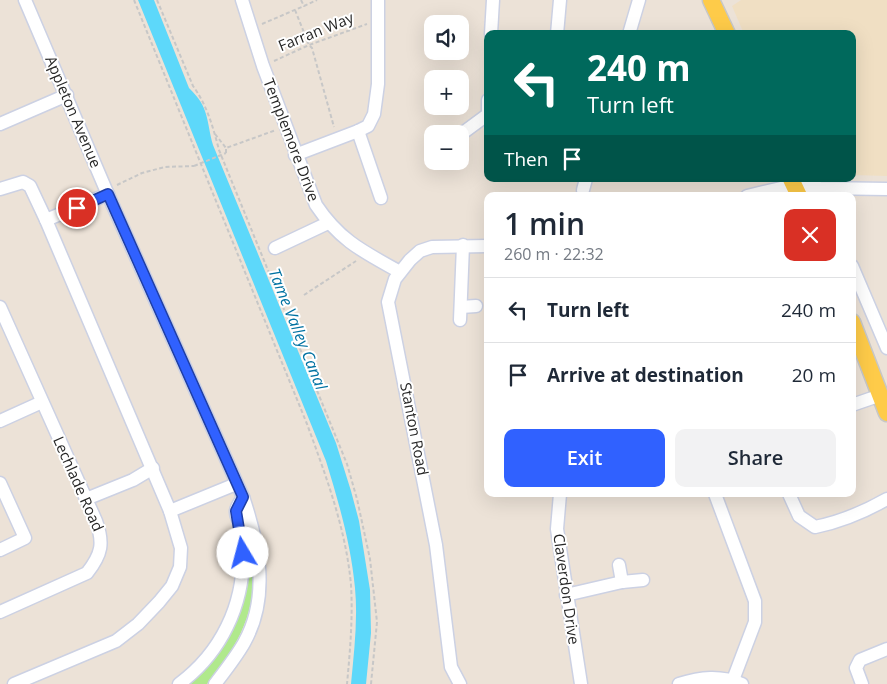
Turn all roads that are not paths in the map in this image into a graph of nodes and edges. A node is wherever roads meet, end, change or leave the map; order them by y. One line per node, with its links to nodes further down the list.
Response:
1 (25, 0): 12 (street, Appleton Avenue)
2 (242, 0): 17 (street, Templemore Drive)
3 (378, 0): 16 (street)
4 (493, 0): 8 (street)
5 (560, 0): 9 (street)
6 (639, 0): 10 (street)
7 (711, 0): 11 (main road)
8 (491, 30)
9 (557, 30)
10 (631, 30)
11 (724, 30)
12 (66, 95): 14 (street); 21 (street, Appleton Avenue)
13 (484, 117): 15 (street)
14 (0, 124)
15 (469, 128)
16 (358, 131): 17 (street); 24 (street)
17 (295, 154): 26 (street, Templemore Drive)
18 (794, 187): 22 (street); 23 (street)
19 (0, 189): 25 (street)
20 (887, 189): 23 (street)
21 (107, 192): 25 (street); 43 (street, Appleton Avenue)
22 (768, 192)
23 (822, 192)
24 (381, 198)
25 (46, 220): 41 (street)
26 (328, 223): 29 (street); 30 (street, Templemore Drive)
27 (463, 246): 28 (street, Stanton Road); 30 (street, Stanton Road); 32 (street)
28 (484, 246)
29 (275, 248)
30 (400, 272): 62 (street, Stanton Road)
31 (856, 275): 35 (street)
32 (476, 306)
33 (0, 307): 37 (street, Lechlade Road)
34 (856, 332): 36 (main road)
35 (887, 348)
36 (881, 395): 38 (street); 39 (main road)
37 (42, 402): 40 (street); 49 (street, Lechlade Road)
38 (856, 403)
39 (887, 413)
40 (0, 421)
41 (153, 468): 49 (street); 50 (street)
42 (0, 483): 51 (street)
43 (236, 484): 44 (street, Appleton Avenue); 50 (street)
44 (243, 497): 60 (street); 61 (street, Appleton Avenue)
45 (560, 497): 55 (street, Claverdon Drive)
46 (716, 497): 58 (street)
47 (790, 497): 48 (street)
48 (887, 499)
49 (86, 500): 56 (street, Lechlade Road)
50 (170, 511): 59 (street)
51 (0, 550)
52 (619, 565): 54 (street)
53 (643, 580): 54 (street)
54 (622, 582): 55 (street)
55 (566, 595): 63 (street, Claverdon Drive)
56 (0, 612)
57 (887, 649): 65 (street)
58 (737, 682): 64 (street)
59 (14, 684)
60 (180, 684)
61 (215, 684)
62 (460, 684)
63 (581, 684)
64 (680, 684)
65 (862, 684)

